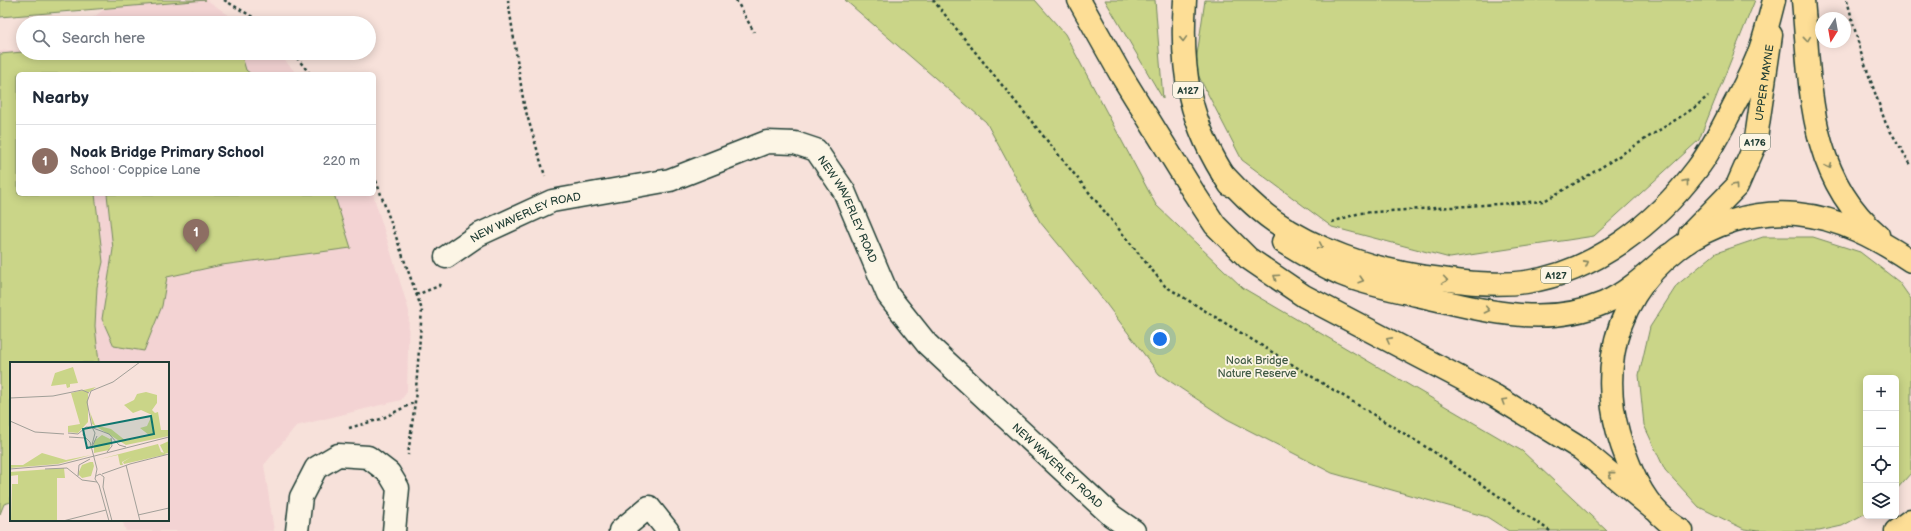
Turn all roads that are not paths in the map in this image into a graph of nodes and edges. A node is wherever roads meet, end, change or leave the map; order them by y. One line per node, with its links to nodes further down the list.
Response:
1 (1079, 0): 9 (main road, one-way to 1)
2 (1185, 0): 5 (main road, A127, one-way to 5)
3 (1775, 0): 5 (main road, A127, one-way to 3); 6 (main road, UPPER MAYNE / A176, one-way to 3)
4 (1803, 0): 8 (main road, one-way to 8)
5 (1222, 173): 6 (main road, A127, one-way to 6)
6 (1669, 255): 8 (main road); 9 (main road)
7 (446, 257): 14 (street, NEW WAVERLEY ROAD)
8 (1907, 260)
9 (1652, 508): 15 (street); 16 (main road)
10 (297, 531): 11 (street)
11 (394, 531)
12 (620, 531): 13 (street)
13 (668, 531)
14 (1134, 531)
15 (1666, 531)
16 (1682, 531)

